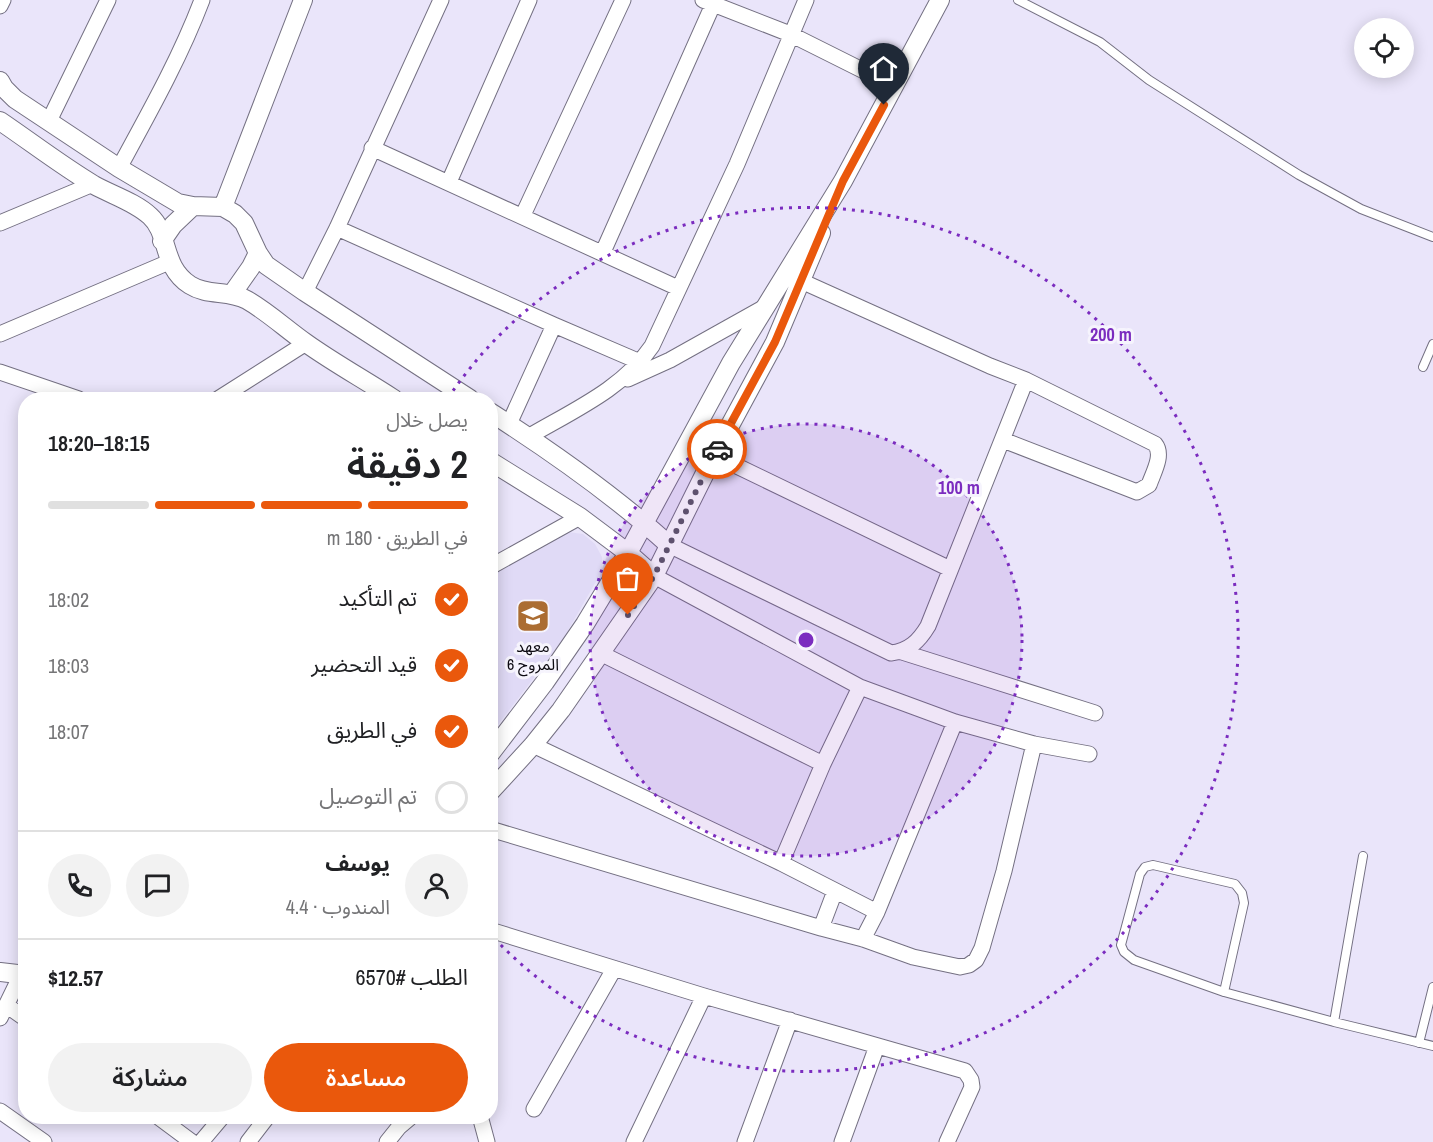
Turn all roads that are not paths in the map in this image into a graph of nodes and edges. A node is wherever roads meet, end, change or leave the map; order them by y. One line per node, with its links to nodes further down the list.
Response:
1 (3, 0): 12 (street)
2 (108, 0): 17 (street)
3 (202, 0): 19 (street)
4 (303, 0): 23 (street)
5 (441, 0): 18 (street)
6 (529, 0): 20 (street)
7 (623, 0): 24 (street)
8 (806, 0): 13 (street)
9 (940, 0): 14 (street)
10 (1018, 0): 27 (lane)
11 (710, 1): 13 (street); 29 (street)
12 (0, 6)
13 (790, 34): 14 (street); 33 (street)
14 (894, 86): 32 (street)
15 (1, 88): 17 (street)
16 (0, 121): 21 (street)
17 (49, 121): 19 (street)
18 (372, 148): 20 (street); 26 (street)
19 (119, 168): 22 (street)
20 (449, 182): 24 (street)
21 (93, 184): 25 (street); 28 (street)
22 (193, 206): 23 (street); 28 (street)
23 (223, 207): 30 (street)
24 (523, 215): 29 (street)
25 (0, 223)
26 (337, 228): 34 (street); 37 (street)
27 (1433, 237)
28 (162, 241): 31 (street)
29 (603, 252): 33 (street)
30 (258, 253): 34 (street); 35 (street)
31 (169, 262): 35 (street); 38 (street)
32 (793, 278): 36 (street); 44 (street); 54 (street)
33 (678, 288): 41 (street)
34 (305, 292): 49 (street)
35 (232, 294): 39 (street)
36 (764, 308): 45 (street); 57 (street)
37 (554, 326): 41 (street); 51 (street)
38 (0, 334)
39 (306, 343): 47 (street); 48 (street)
40 (1433, 344): 42 (lane)
41 (640, 362): 45 (street)
42 (1423, 368)
43 (0, 372): 46 (street)
44 (1026, 380): 53 (street); 53 (street)
45 (617, 384): 52 (street)
46 (59, 392)
47 (229, 392)
48 (383, 392)
49 (459, 392)
50 (498, 417): 51 (street)
51 (509, 424): 52 (street)
52 (528, 437): 57 (street)
53 (1003, 440): 61 (street)
54 (714, 455): 58 (street); 61 (street)
55 (498, 468): 56 (street)
56 (580, 517): 59 (street); 60 (street)
57 (645, 523): 58 (street); 59 (street)
58 (669, 545): 62 (street); 63 (street)
59 (628, 553): 62 (street); 68 (street)
60 (498, 563)
61 (950, 568): 63 (street)
62 (654, 576): 64 (street); 65 (street)
63 (903, 652): 66 (street)
64 (602, 654): 69 (street); 72 (street)
65 (860, 687): 67 (street); 72 (street)
66 (1095, 713)
67 (955, 722): 70 (street); 78 (street)
68 (498, 743)
69 (534, 744): 73 (street); 76 (street)
70 (1034, 744): 71 (street); 81 (street)
71 (1089, 754)
72 (823, 764): 76 (street)
73 (498, 783)
74 (498, 831): 79 (street)
75 (1363, 856): 92 (lane)
76 (781, 863): 77 (street)
77 (835, 891): 78 (street); 79 (street)
78 (877, 912): 81 (street)
79 (821, 928): 81 (street)
80 (498, 933): 82 (street)
81 (863, 939)
82 (614, 969): 88 (street); 96 (street)
83 (0, 972): 84 (street)
84 (18, 974)
85 (18, 984): 89 (street)
86 (1433, 987): 93 (lane)
87 (1224, 992): 87 (lane); 92 (lane)
88 (704, 996): 91 (street); 111 (street)
89 (3, 1011): 90 (street)
90 (18, 1016)
91 (790, 1020): 94 (street); 112 (street)
92 (1334, 1022): 93 (lane)
93 (1419, 1043): 95 (lane)
94 (877, 1046): 113 (street); 114 (street)
95 (1433, 1046)
96 (534, 1109)
97 (0, 1111): 98 (street)
98 (18, 1123)
99 (19, 1124): 105 (street)
100 (168, 1124): 106 (street)
101 (216, 1124): 107 (street)
102 (262, 1124): 108 (street)
103 (403, 1124): 109 (street)
104 (482, 1124): 110 (street)
105 (45, 1142)
106 (192, 1142)
107 (201, 1142)
108 (248, 1142)
109 (387, 1142)
110 (488, 1142)
111 (634, 1142)
112 (745, 1142)
113 (842, 1142)
114 (947, 1142)

